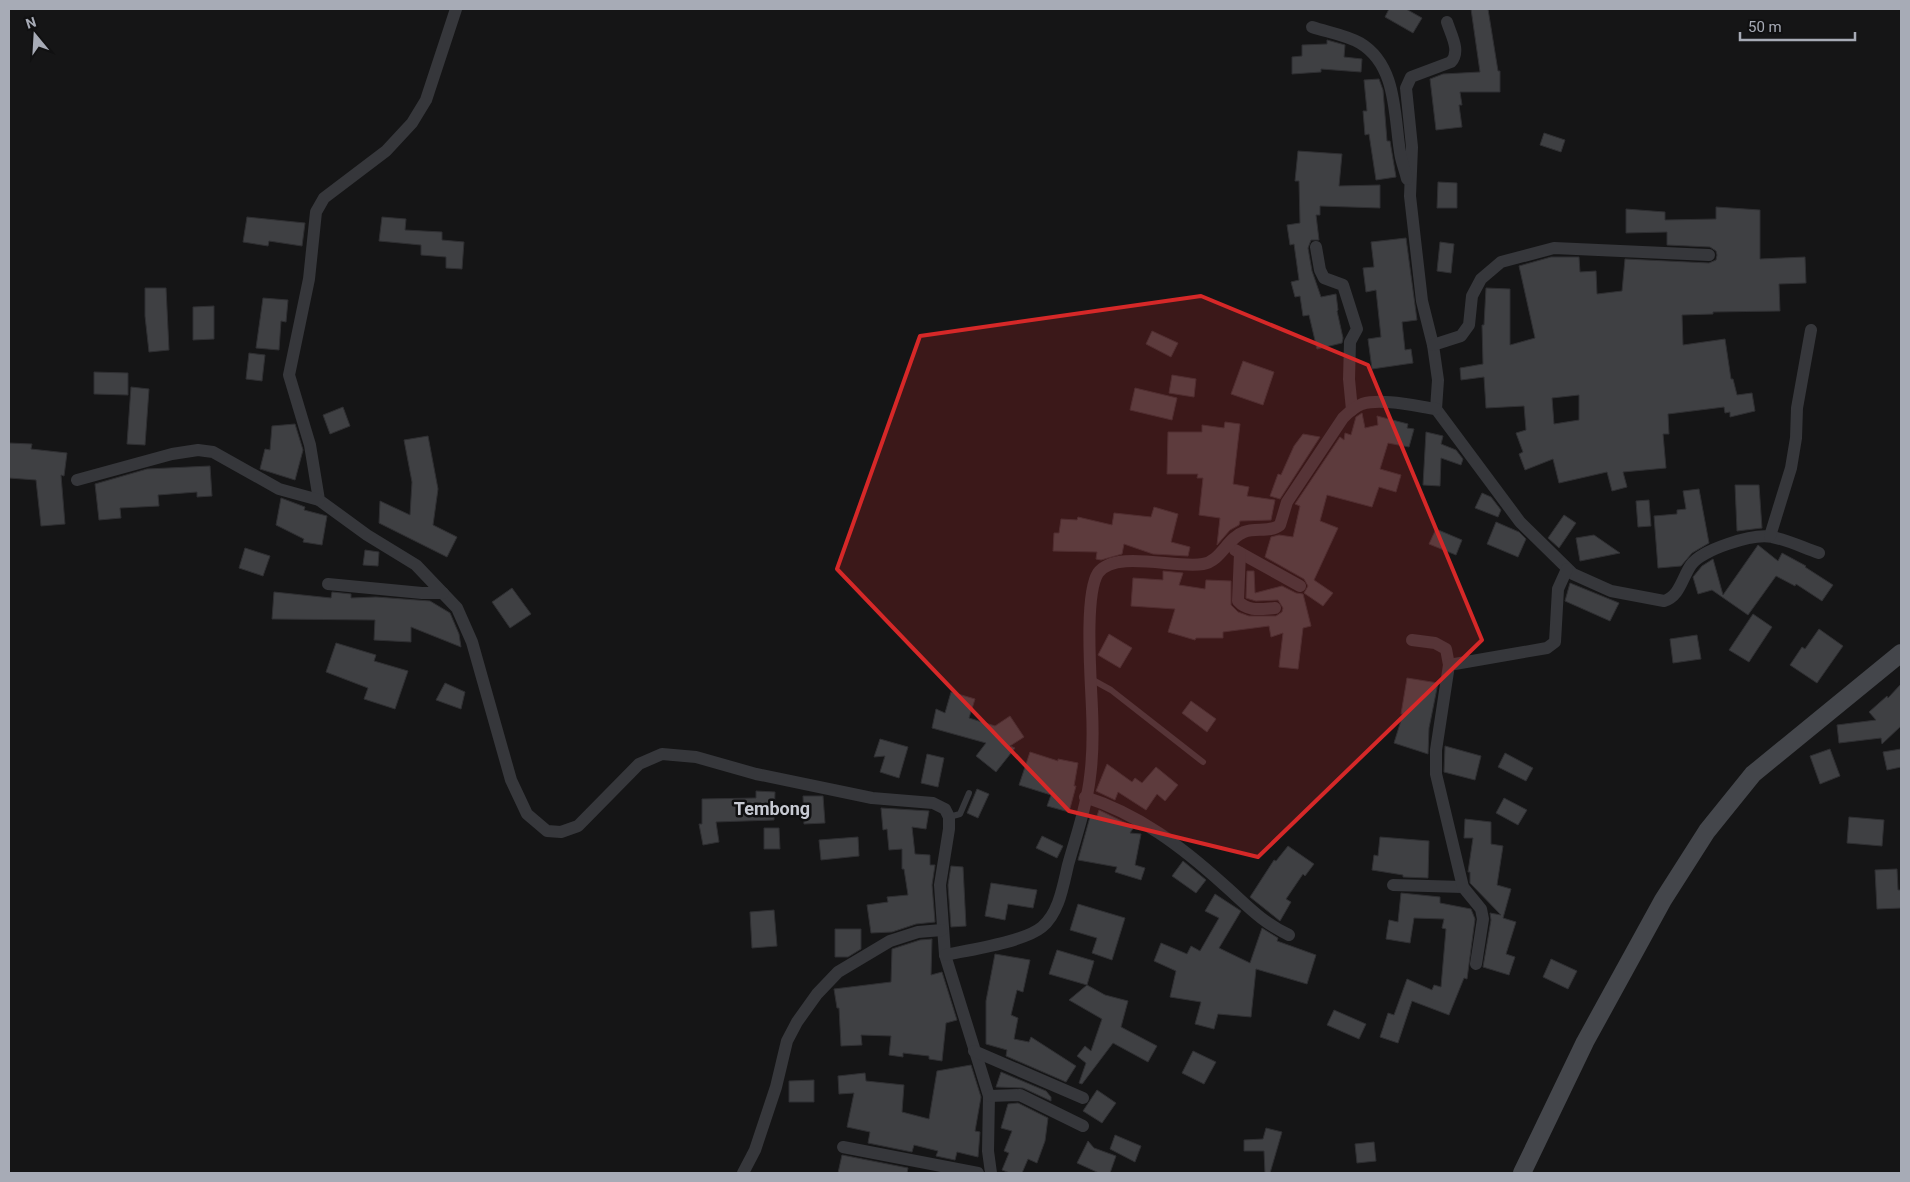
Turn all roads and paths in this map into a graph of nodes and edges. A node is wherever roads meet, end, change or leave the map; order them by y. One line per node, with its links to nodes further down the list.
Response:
1 (456, 9): 12 (street)
2 (1447, 22): 4 (street)
3 (1312, 27): 4 (street)
4 (1410, 196): 8 (street)
5 (1316, 247): 10 (street)
6 (1709, 255): 8 (street)
7 (1811, 330): 13 (street)
8 (1433, 346): 9 (street)
9 (1436, 409): 10 (street); 17 (street)
10 (1352, 410): 14 (street)
11 (77, 480): 12 (street)
12 (319, 500): 20 (street)
13 (1770, 536): 16 (street); 17 (street)
14 (1226, 545): 15 (street); 25 (street)
15 (1240, 553): 19 (street); 21 (street)
16 (1819, 553)
17 (1567, 569): 24 (street)
18 (328, 584): 20 (street)
19 (1300, 586)
20 (443, 593): 29 (street)
21 (1275, 608)
22 (1412, 640): 24 (street)
23 (1901, 653): 44 (street)
24 (1449, 665): 31 (street)
25 (1090, 679): 26 (lane); 28 (street)
26 (1203, 762)
27 (969, 793): 29 (lane)
28 (1085, 797): 33 (street); 34 (street)
29 (949, 817): 32 (street)
30 (1393, 885): 31 (street)
31 (1463, 887): 35 (street)
32 (942, 930): 34 (street); 41 (street)
33 (1290, 935)
34 (945, 955): 36 (street)
35 (1476, 964)
36 (974, 1051): 37 (street); 38 (street)
37 (989, 1096): 39 (street); 43 (street)
38 (1083, 1098)
39 (1083, 1126)
40 (843, 1147): 42 (street)
41 (743, 1173)
42 (978, 1173)
43 (991, 1173)
44 (1522, 1173)

